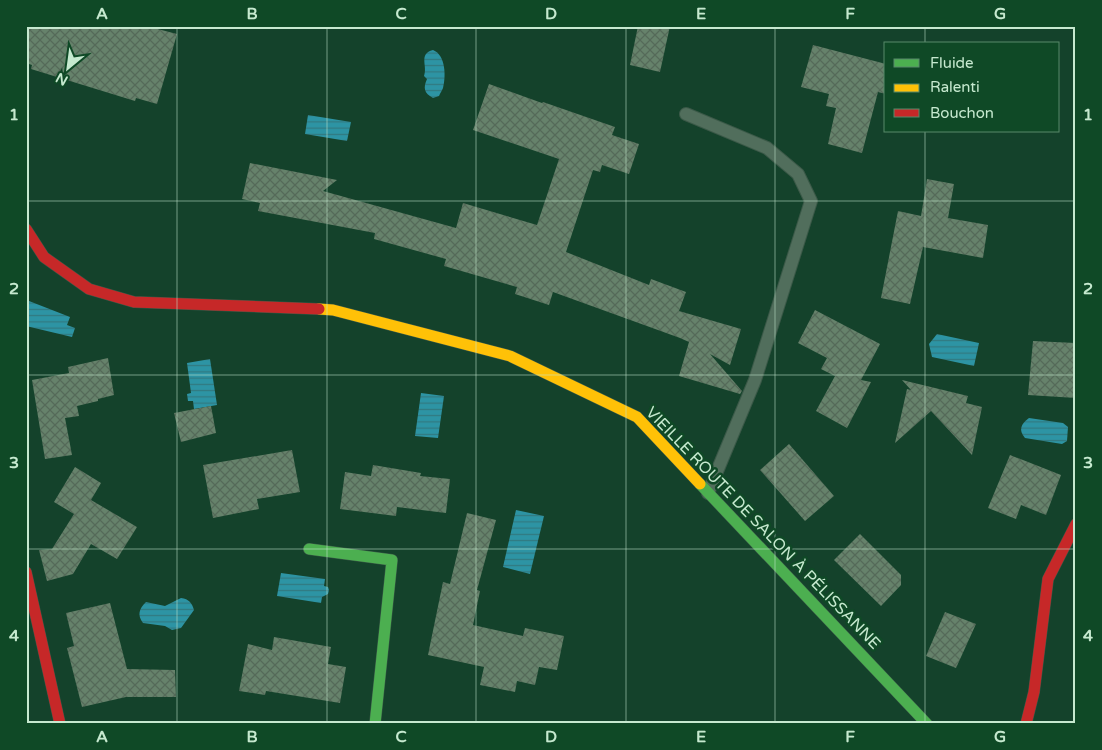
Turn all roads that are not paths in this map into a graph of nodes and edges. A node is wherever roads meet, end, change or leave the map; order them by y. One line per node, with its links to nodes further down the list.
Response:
1 (686, 114): 3 (lane)
2 (26, 230): 3 (street, VIEILLE ROUTE DE SALON À PÉLISSANNE)
3 (708, 493): 9 (street, VIEILLE ROUTE DE SALON À PÉLISSANNE)
4 (1076, 524): 10 (street)
5 (309, 549): 8 (street)
6 (26, 572): 7 (street)
7 (60, 724)
8 (375, 724)
9 (927, 724)
10 (1026, 724)

